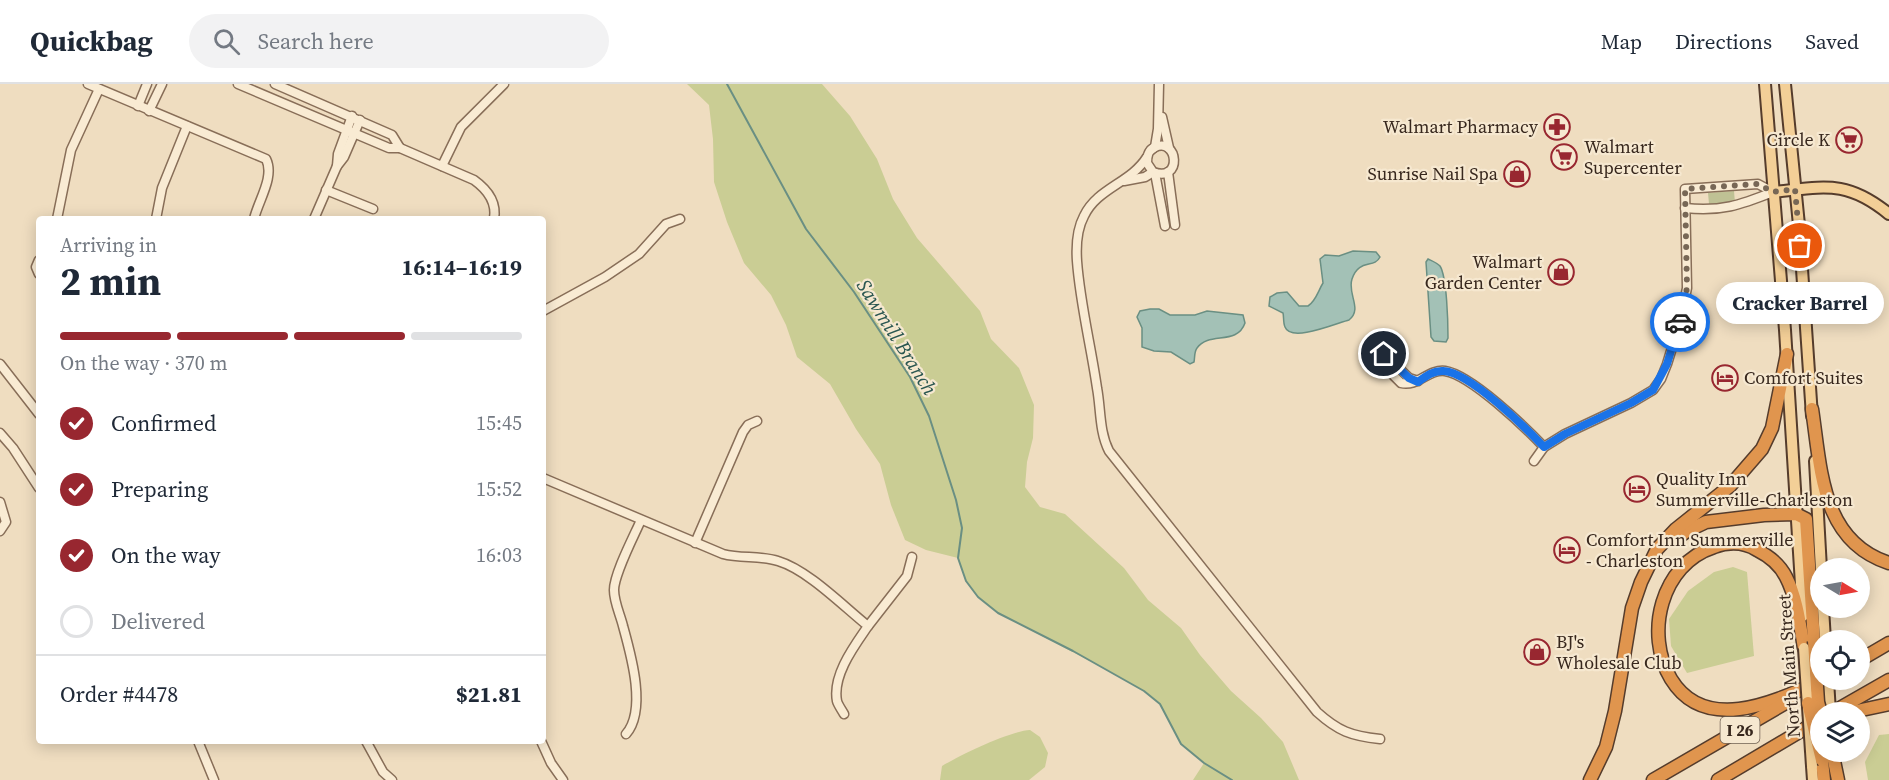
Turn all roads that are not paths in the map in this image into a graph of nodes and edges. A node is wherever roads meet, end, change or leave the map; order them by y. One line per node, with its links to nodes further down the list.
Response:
1 (88, 84): 10 (street)
2 (147, 84): 12 (street)
3 (162, 84): 13 (street)
4 (238, 84): 16 (street)
5 (275, 84): 14 (street)
6 (504, 84): 20 (street)
7 (1159, 84): 11 (street)
8 (1765, 84): 26 (main road)
9 (1785, 84): 24 (main road)
10 (99, 89): 12 (street); 30 (street)
11 (1159, 104): 18 (street); 19 (street)
12 (138, 106): 13 (street)
13 (150, 111): 15 (street)
14 (356, 118): 16 (street); 17 (street)
15 (187, 126): 31 (street); 32 (street)
16 (350, 132): 17 (street); 25 (street)
17 (400, 148): 20 (street)
18 (1169, 148): 19 (street); 22 (street)
19 (1149, 154): 21 (street); 23 (street)
20 (442, 166): 34 (street)
21 (1154, 172): 22 (street); 22 (street); 23 (street)
22 (1168, 172)
23 (1117, 184): 74 (street)
24 (1795, 189): 26 (main road); 29 (main road); 40 (main road)
25 (326, 190): 28 (street); 33 (street)
26 (1773, 192): 27 (street); 27 (street); 37 (main road)
27 (1685, 208): 44 (street)
28 (373, 209)
29 (1889, 214)
30 (58, 216)
31 (157, 216)
32 (255, 216)
33 (315, 216)
34 (494, 216)
35 (680, 219): 36 (street)
36 (546, 309)
37 (1787, 354): 49 (main road); 56 (highway)
38 (1381, 356): 44 (street)
39 (0, 364): 41 (street)
40 (1812, 409): 54 (main road); 55 (highway)
41 (36, 410)
42 (757, 421): 52 (street)
43 (0, 433): 47 (street)
44 (1544, 447): 45 (street)
45 (1534, 461)
46 (546, 479): 50 (street)
47 (36, 483)
48 (0, 502): 51 (street)
49 (1796, 514): 56 (highway); 59 (highway)
50 (641, 520): 52 (street); 73 (street)
51 (0, 531)
52 (695, 543): 57 (street)
53 (912, 557): 57 (street)
54 (1820, 558)
55 (1889, 563)
56 (1641, 582): 84 (highway)
57 (868, 626): 71 (street)
58 (1810, 630): 63 (highway)
59 (1816, 630)
60 (1889, 643): 61 (highway)
61 (1870, 654)
62 (1889, 680): 66 (highway)
63 (1810, 687)
64 (1810, 689): 67 (main road, North Main Street, bridge)
65 (1810, 689): 85 (highway, I 26)
66 (1849, 702)
67 (1808, 703): 70 (highway, bridge)
68 (1889, 704): 69 (highway)
69 (1870, 708)
70 (1810, 709)
71 (844, 714)
72 (1810, 727): 86 (highway, I 26)
73 (626, 734)
74 (1380, 739)
75 (199, 744): 81 (street)
76 (368, 744): 82 (street)
77 (542, 744): 83 (street)
78 (1823, 762): 87 (main road)
79 (1825, 762): 88 (highway)
80 (1827, 762): 89 (highway)
81 (214, 780)
82 (392, 780)
83 (563, 780)
84 (1590, 780)
85 (1653, 780)
86 (1718, 780)
87 (1813, 780)
88 (1824, 780)
89 (1836, 780)

